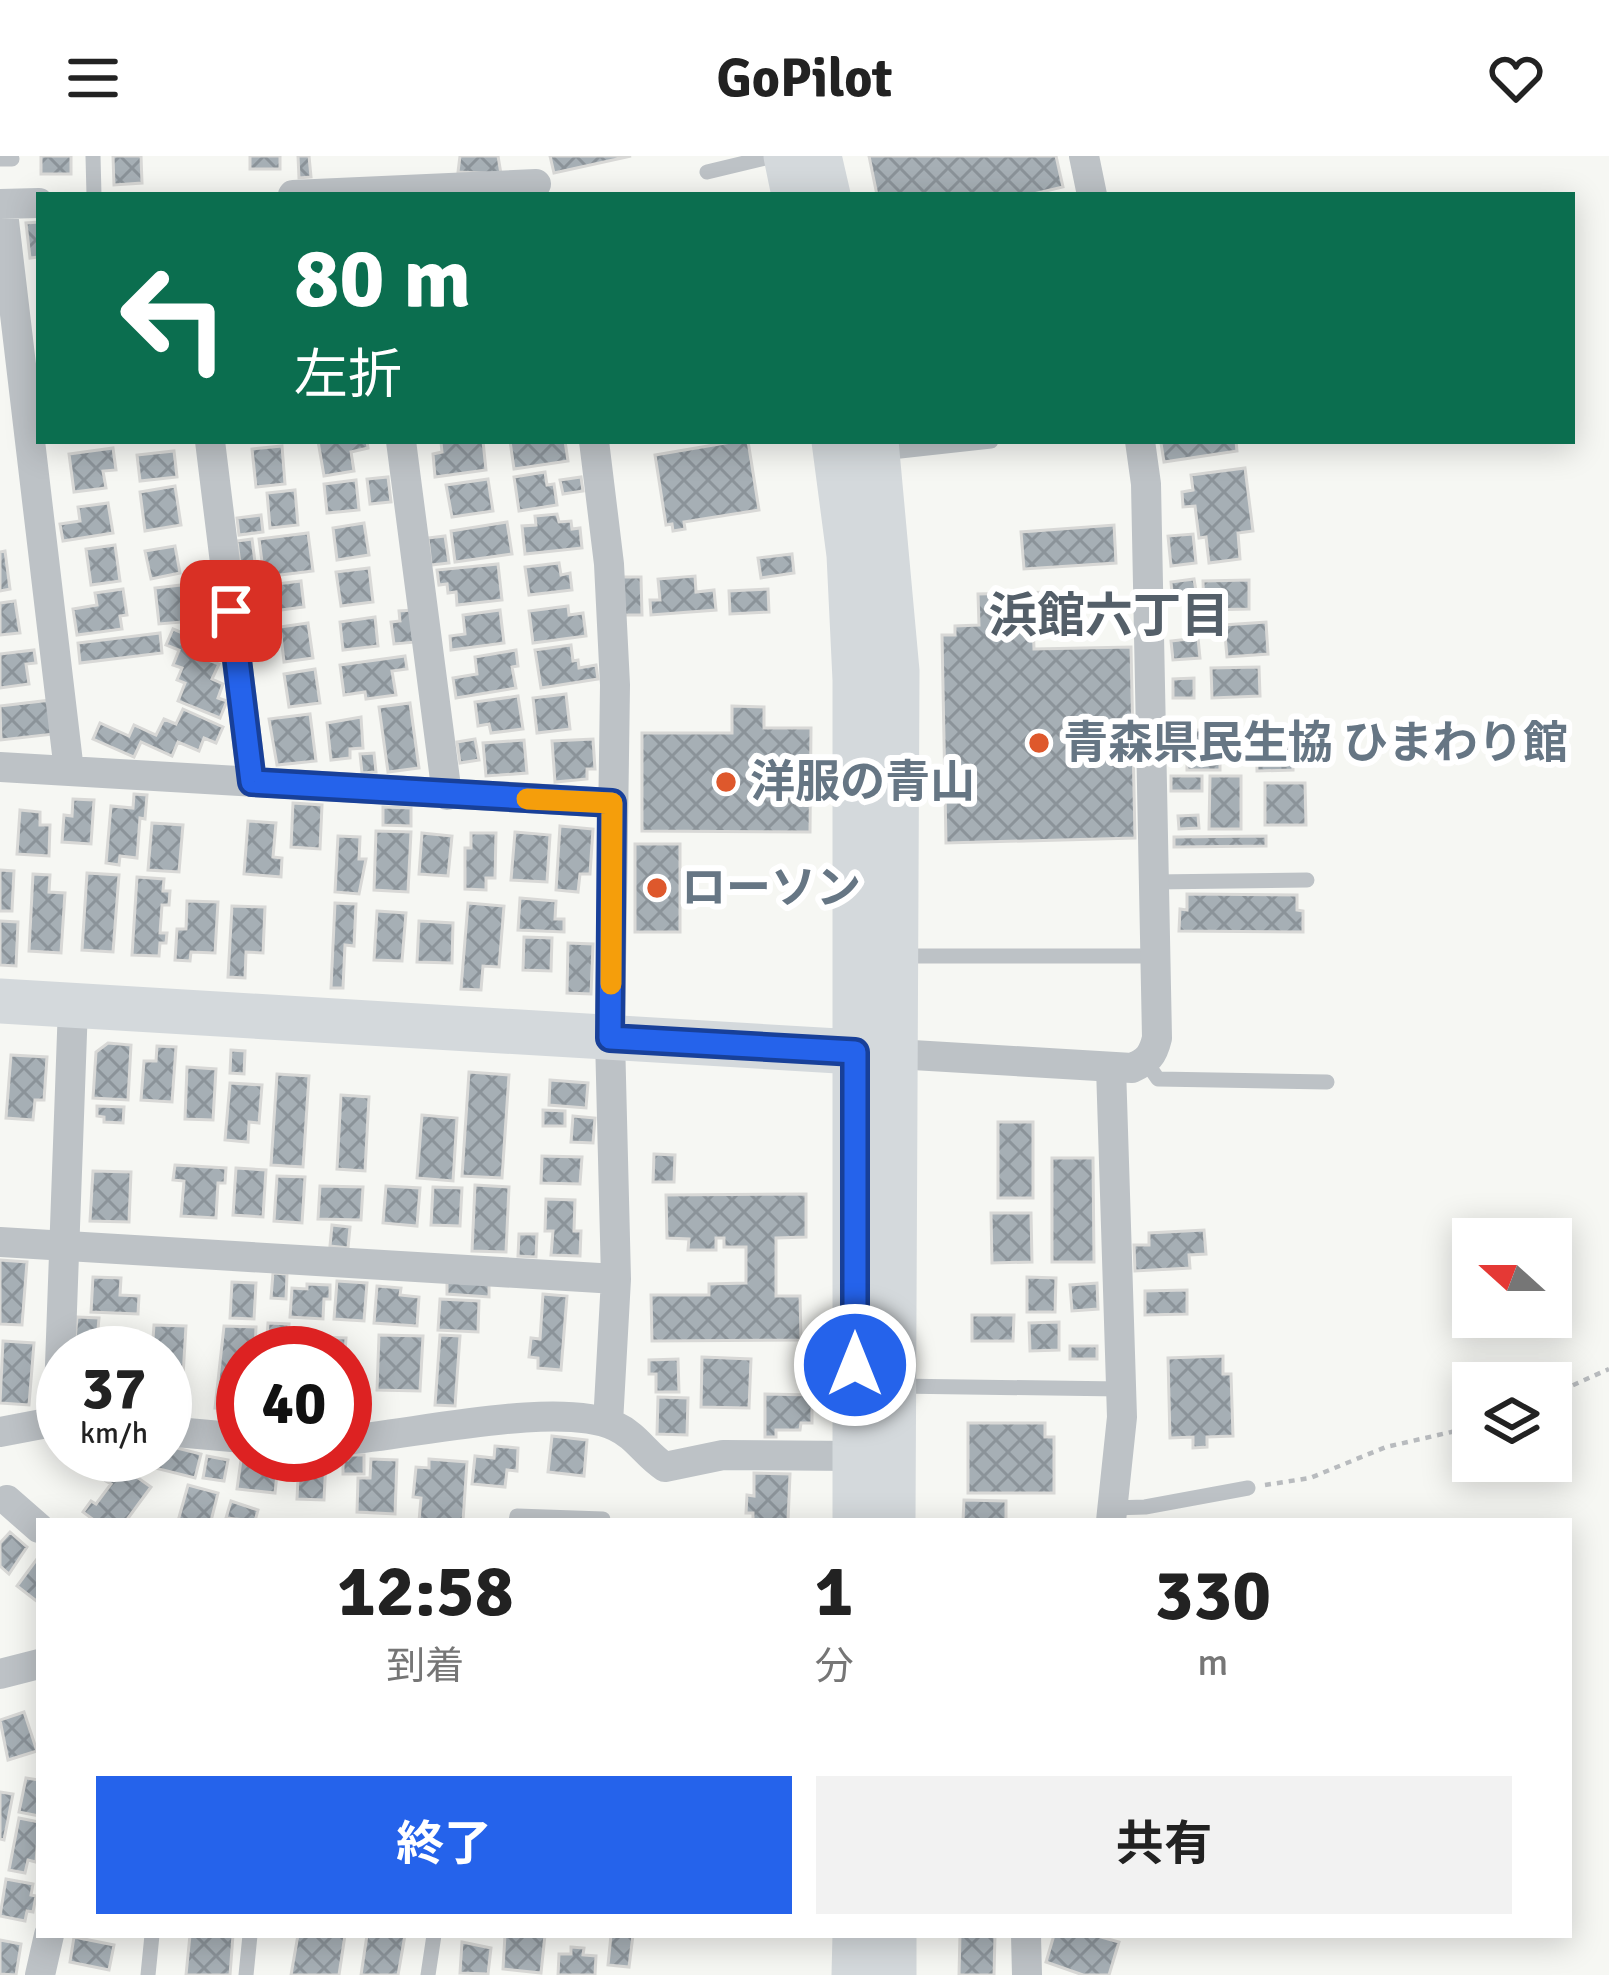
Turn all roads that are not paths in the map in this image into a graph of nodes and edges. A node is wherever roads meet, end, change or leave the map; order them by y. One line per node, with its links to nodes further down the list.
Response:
1 (93, 156): 8 (lane)
2 (774, 156): 6 (lane)
3 (786, 156): 10 (street)
4 (819, 156): 11 (street)
5 (1084, 156): 12 (street)
6 (707, 172)
7 (535, 178): 9 (street)
8 (94, 192)
9 (390, 192)
10 (793, 192)
11 (827, 192)
12 (1091, 192)
13 (36, 203): 14 (street)
14 (1, 204): 23 (street)
15 (210, 444): 24 (street)
16 (401, 444): 25 (street)
17 (593, 444): 26 (street)
18 (834, 444): 34 (street)
19 (934, 444): 21 (lane)
20 (1140, 444): 28 (street)
21 (878, 447): 29 (street)
22 (0, 767): 23 (street)
23 (69, 771): 24 (street)
24 (252, 782): 25 (street)
25 (448, 795): 26 (street)
26 (612, 803): 33 (street)
27 (1307, 880): 28 (lane)
28 (1154, 882): 30 (street)
29 (896, 956): 30 (lane); 34 (street)
30 (1155, 956): 35 (street)
31 (0, 1000): 32 (street)
32 (73, 1006): 33 (street); 39 (street)
33 (610, 1038): 34 (street); 40 (street)
34 (875, 1053): 36 (street); 42 (street); 48 (street)
35 (1146, 1061): 36 (street); 37 (lane)
36 (1111, 1067): 43 (street)
37 (1328, 1082)
38 (0, 1242): 39 (street)
39 (64, 1246): 40 (street); 41 (street)
40 (616, 1279): 44 (street)
41 (62, 1326)
42 (893, 1385): 43 (lane); 55 (street)
43 (1121, 1389): 51 (street)
44 (608, 1423): 47 (street); 48 (street)
45 (36, 1425): 46 (street)
46 (0, 1432)
47 (372, 1437)
48 (855, 1456): 54 (street)
49 (1247, 1488): 51 (lane)
50 (7, 1500): 56 (street)
51 (1112, 1515)
52 (517, 1518): 53 (lane)
53 (574, 1518)
54 (855, 1518)
55 (893, 1518)
56 (36, 1525)
57 (36, 1665): 58 (street)
58 (0, 1674)
59 (49, 1938): 66 (street)
60 (152, 1938): 67 (lane)
61 (250, 1938): 68 (lane)
62 (434, 1938): 69 (lane)
63 (855, 1938): 70 (street)
64 (894, 1938): 71 (street)
65 (1026, 1938): 72 (street)
66 (40, 1975)
67 (148, 1975)
68 (246, 1975)
69 (428, 1975)
70 (854, 1975)
71 (894, 1975)
72 (1027, 1975)

